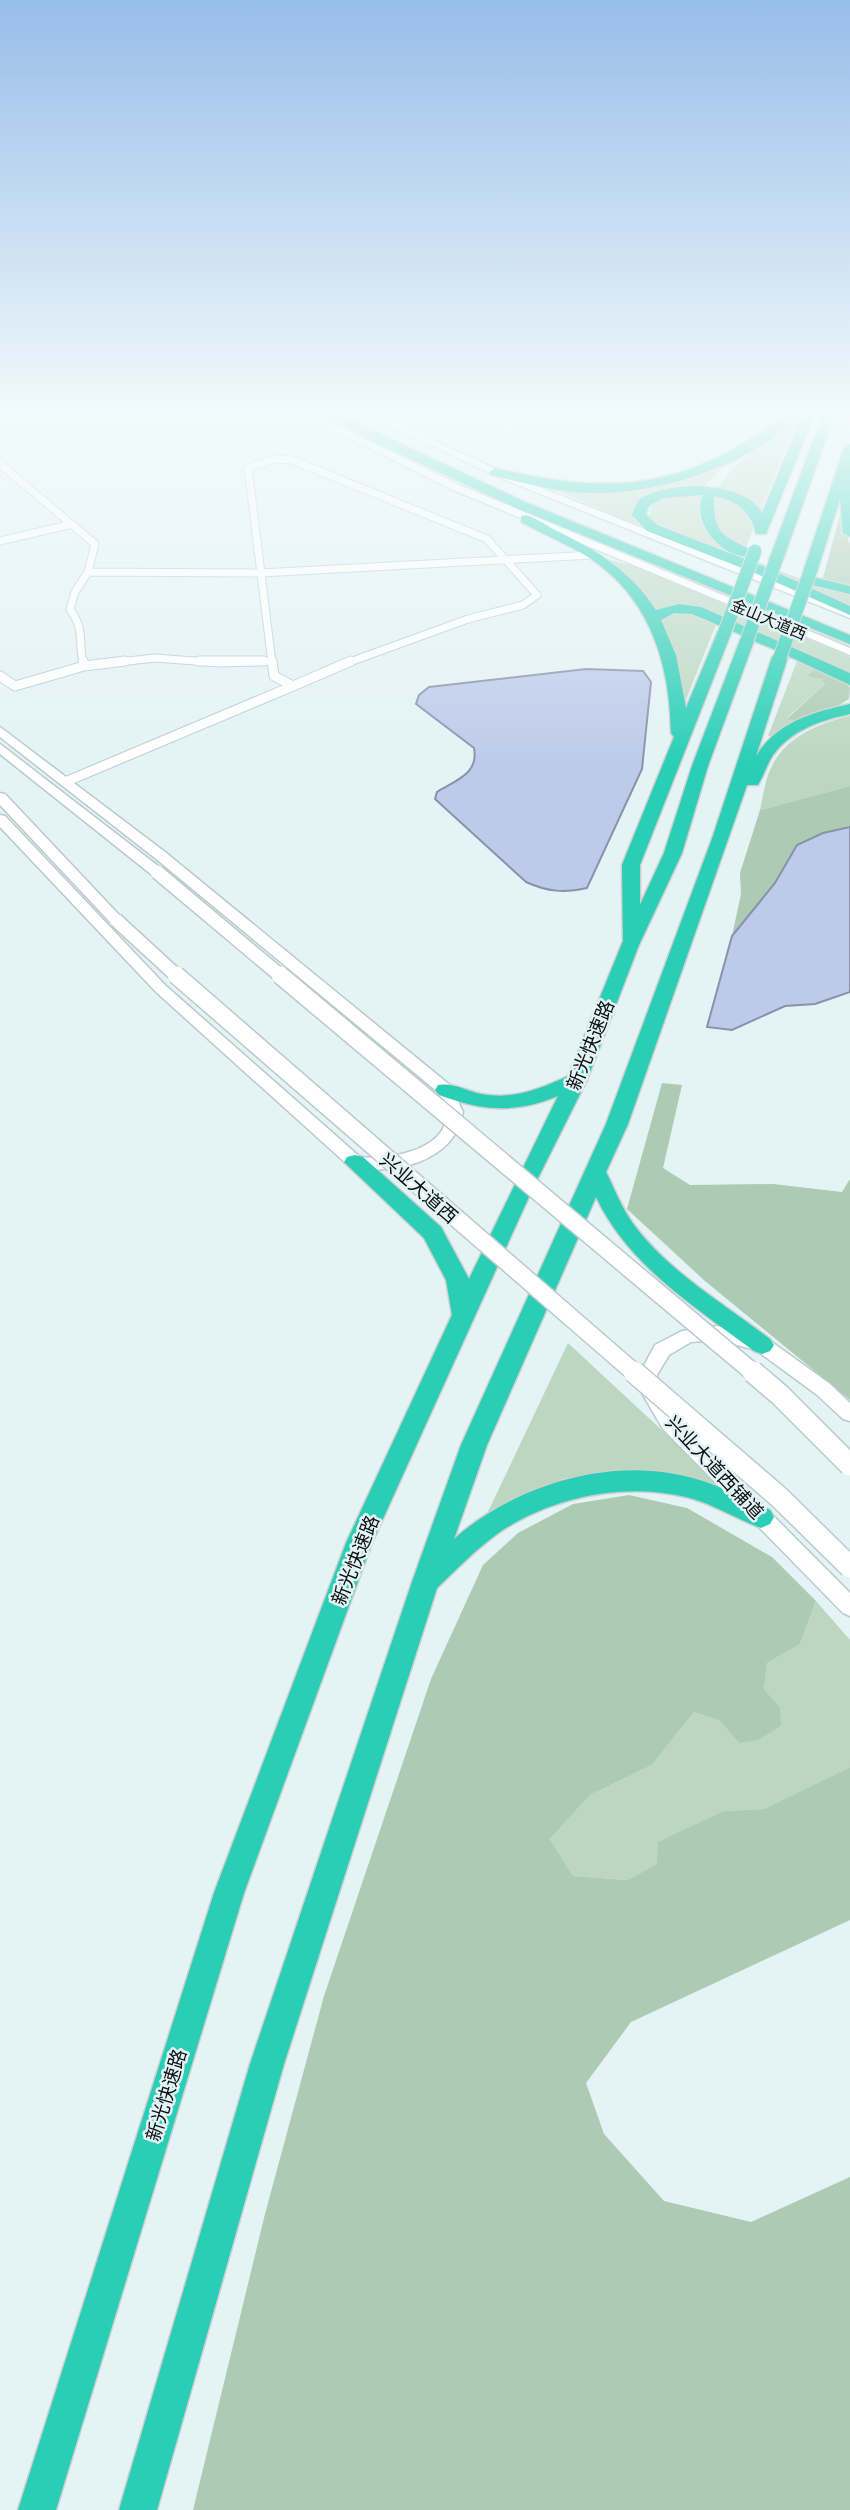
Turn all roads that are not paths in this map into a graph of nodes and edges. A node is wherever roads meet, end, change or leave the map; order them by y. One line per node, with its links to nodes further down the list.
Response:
1 (39, 531): 15 (street)
2 (81, 531): 19 (street)
3 (256, 531): 21 (street)
4 (468, 531): 18 (street)
5 (550, 531): 17 (highway)
6 (561, 531): 28 (main road, 金山大道西)
7 (589, 531): 27 (highway)
8 (612, 531): 25 (highway)
9 (644, 531): 23 (main road, 金山大道西)
10 (660, 531): 23 (highway)
11 (715, 531): 22 (highway)
12 (761, 531): 16 (highway)
13 (786, 531): 42 (highway, 新光快速路, bridge)
14 (823, 531): 20 (highway)
15 (0, 541)
16 (755, 551): 26 (highway, bridge)
17 (593, 555): 18 (street); 24 (highway)
18 (505, 559): 21 (street); 33 (street)
19 (88, 572): 21 (street); 30 (street)
20 (810, 572): 41 (highway, bridge)
21 (261, 573): 29 (street)
22 (850, 590)
23 (850, 613)
24 (655, 618): 32 (highway); 36 (highway)
25 (850, 628)
26 (725, 631): 36 (highway)
27 (850, 640)
28 (850, 652)
29 (272, 662): 30 (street); 33 (street)
30 (84, 666): 31 (street)
31 (0, 676)
32 (850, 680)
33 (293, 686): 38 (street)
34 (847, 707): 41 (highway)
35 (0, 731): 38 (main road)
36 (678, 743): 42 (highway)
37 (0, 748): 50 (main road, bridge)
38 (65, 782): 44 (main road)
39 (0, 797): 52 (main road, 兴业大道西, bridge)
40 (0, 819): 45 (main road)
41 (693, 916): 46 (highway)
42 (630, 945): 43 (highway, 新光快速路)
43 (577, 1080): 44 (highway); 47 (highway, 新光快速路)
44 (445, 1090): 45 (main road)
45 (355, 1162): 47 (highway)
46 (595, 1171): 48 (highway); 53 (highway)
47 (464, 1318): 55 (highway, 新光快速路)
48 (762, 1345): 49 (main road, 兴业大道西铺道); 51 (main road, 兴业大道西铺道)
49 (850, 1414)
50 (850, 1465)
51 (761, 1517): 53 (highway); 54 (main road, 兴业大道西铺道)
52 (850, 1567)
53 (425, 1582): 56 (highway)
54 (850, 1607)
55 (37, 2510)
56 (138, 2510)

